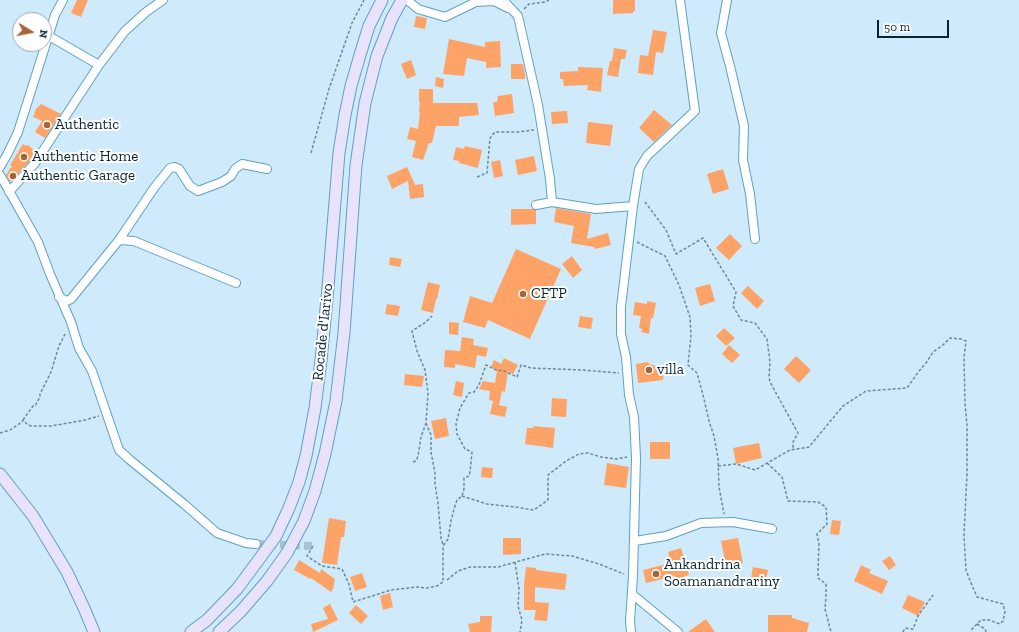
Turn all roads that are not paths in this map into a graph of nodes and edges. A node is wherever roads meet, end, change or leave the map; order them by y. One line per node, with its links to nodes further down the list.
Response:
1 (63, 0): 10 (street)
2 (162, 0): 13 (street)
3 (382, 0): 31 (main road, Rocade d'Iarivo)
4 (402, 0): 32 (main road, Rocade d'Iarivo)
5 (407, 0): 9 (street)
6 (503, 0): 9 (street)
7 (680, 0): 20 (street)
8 (727, 0): 21 (street)
9 (515, 13): 18 (street)
10 (52, 24)
11 (52, 38): 13 (street)
12 (43, 52): 14 (street)
13 (99, 65): 17 (street)
14 (0, 167)
15 (267, 169): 22 (street)
16 (0, 175): 17 (street)
17 (10, 192): 24 (street)
18 (552, 202): 19 (street); 20 (street)
19 (536, 205)
20 (633, 206): 27 (street)
21 (755, 239)
22 (118, 240): 23 (street); 24 (street)
23 (236, 283)
24 (59, 297): 28 (street)
25 (0, 474): 30 (main road)
26 (772, 529): 27 (street)
27 (634, 541): 29 (street)
28 (256, 544)
29 (632, 594): 33 (street); 34 (street)
30 (94, 632)
31 (191, 632)
32 (219, 632)
33 (631, 632)
34 (678, 632)

